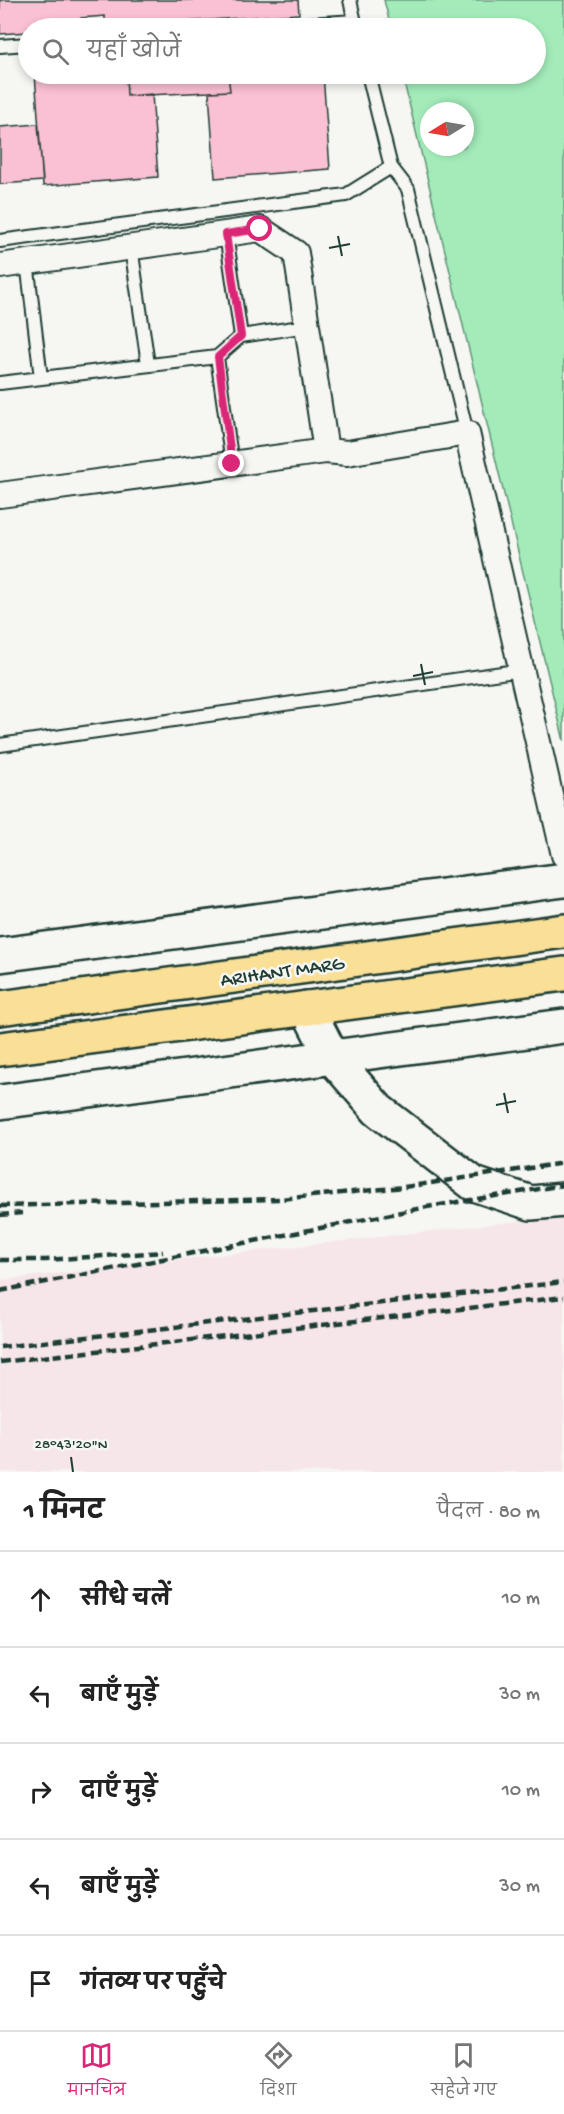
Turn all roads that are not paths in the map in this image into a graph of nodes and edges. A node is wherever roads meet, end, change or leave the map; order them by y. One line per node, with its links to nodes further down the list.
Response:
1 (350, 0): 2 (lane)
2 (354, 18)
3 (18, 45): 4 (lane)
4 (0, 46)
5 (370, 84): 6 (lane)
6 (390, 167): 8 (lane); 18 (lane)
7 (226, 234): 9 (street); 12 (street); 13 (lane)
8 (0, 241)
9 (131, 247): 10 (street); 15 (lane)
10 (27, 262): 11 (street); 16 (lane)
11 (0, 266)
12 (307, 326): 13 (lane); 19 (street)
13 (241, 336): 14 (lane)
14 (218, 357): 15 (lane); 20 (lane)
15 (148, 364): 16 (lane)
16 (41, 378): 17 (lane)
17 (0, 383)
18 (467, 433): 19 (street); 22 (street)
19 (326, 451): 20 (street)
20 (232, 464): 21 (street)
21 (0, 495)
22 (522, 670): 23 (lane); 24 (street)
23 (0, 745)
24 (564, 855)
25 (564, 880): 27 (street)
26 (564, 932): 29 (main road, ARIHANT MARG)
27 (0, 955)
28 (564, 974): 30 (main road, ARIHANT MARG)
29 (0, 1008)
30 (307, 1008): 32 (main road, ARIHANT MARG); 33 (street)
31 (564, 1026): 33 (street)
32 (0, 1049)
33 (332, 1057): 34 (street); 35 (street)
34 (0, 1102)
35 (564, 1200)

